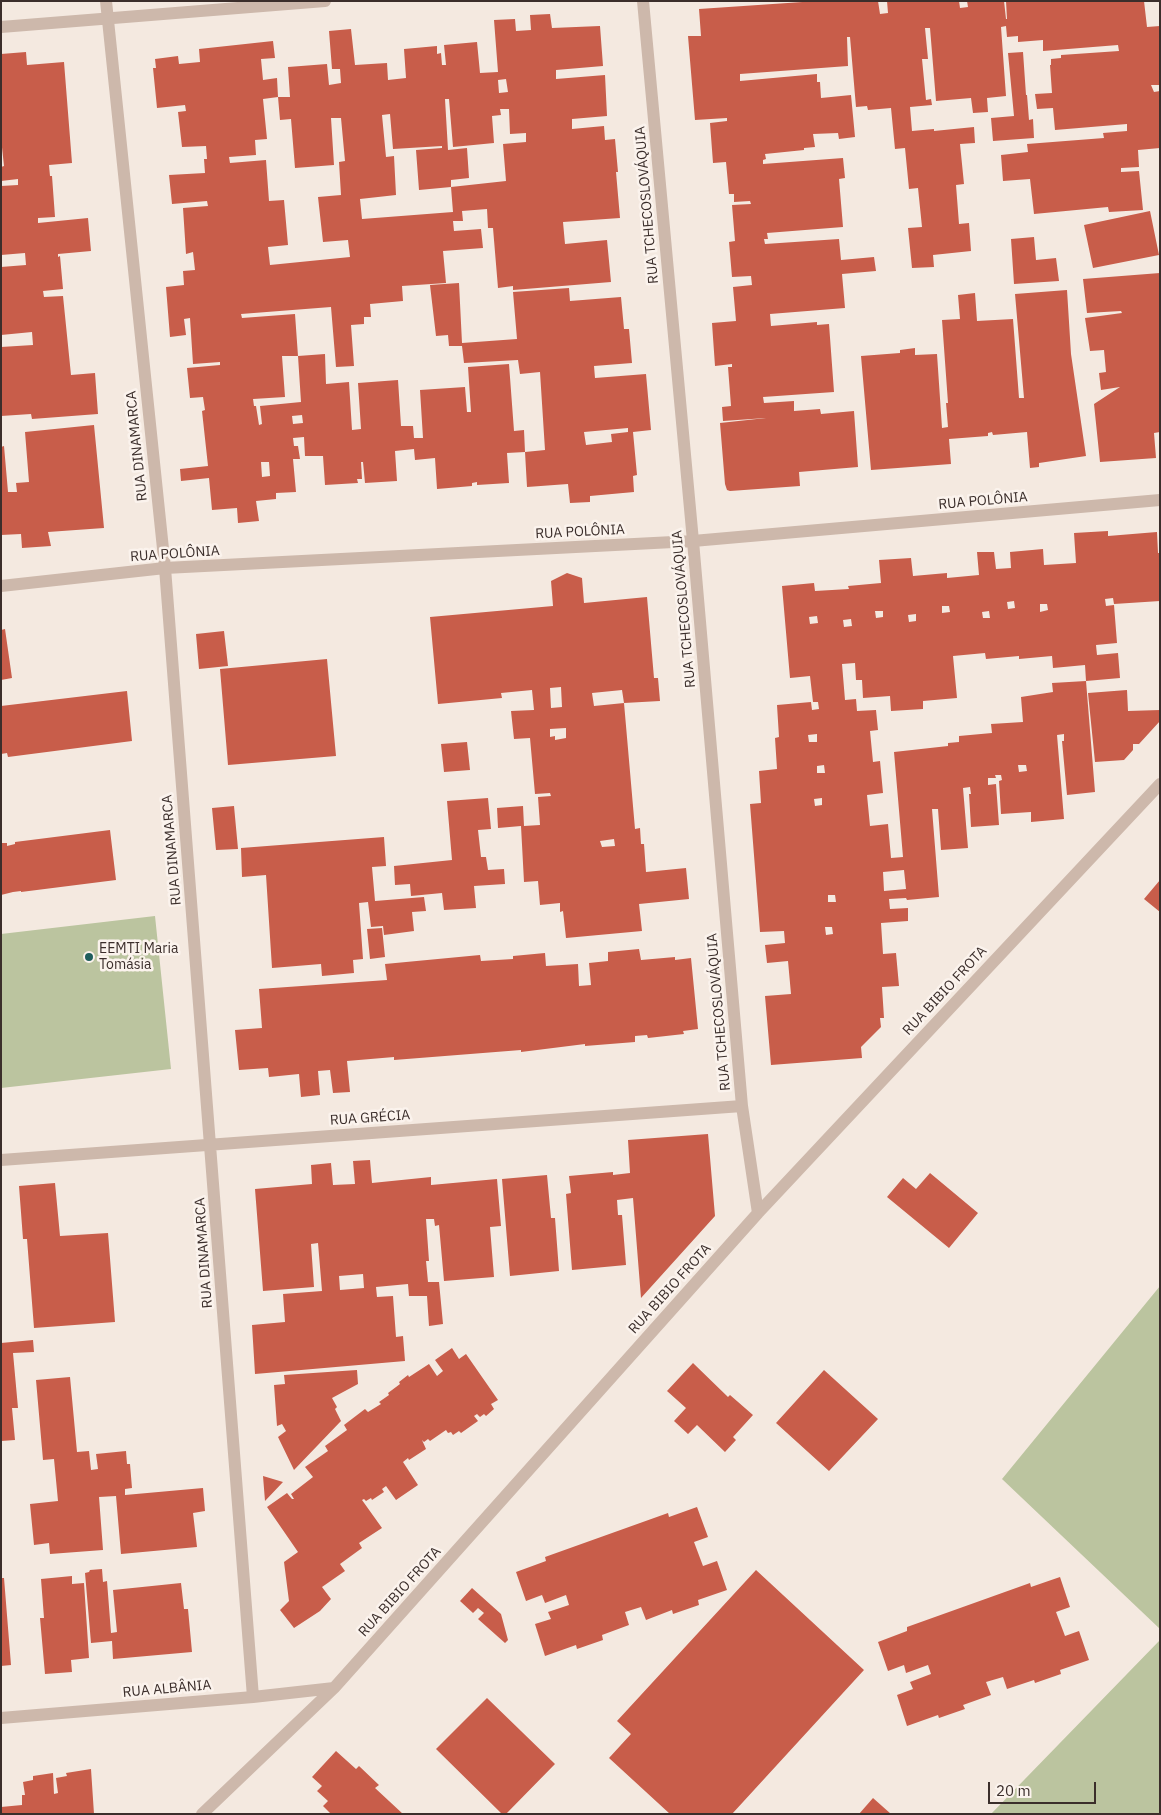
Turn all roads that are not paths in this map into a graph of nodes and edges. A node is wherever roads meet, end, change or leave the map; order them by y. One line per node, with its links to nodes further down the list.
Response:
1 (106, 1): 4 (street, RUA DINAMARCA)
2 (325, 1): 4 (street)
3 (643, 1): 7 (street, RUA TCHECOSLOVÁQUIA)
4 (108, 18): 5 (street); 8 (street, RUA DINAMARCA)
5 (1, 27)
6 (1160, 500): 7 (street, RUA POLÔNIA)
7 (693, 541): 8 (street, RUA POLÔNIA); 11 (street, RUA TCHECOSLOVÁQUIA)
8 (165, 568): 9 (street, RUA POLÔNIA); 12 (street, RUA DINAMARCA)
9 (1, 586)
10 (1160, 784): 14 (street, RUA BIBIO FROTA)
11 (742, 1106): 12 (street, RUA GRÉCIA); 14 (street, RUA TCHECOSLOVÁQUIA)
12 (210, 1145): 13 (street, RUA GRÉCIA); 16 (street, RUA DINAMARCA)
13 (1, 1160)
14 (758, 1213): 15 (street, RUA BIBIO FROTA)
15 (334, 1688): 16 (street, RUA ALBÂNIA); 18 (street, RUA BIBIO FROTA)
16 (253, 1697): 17 (street, RUA ALBÂNIA)
17 (1, 1718)
18 (202, 1814)

